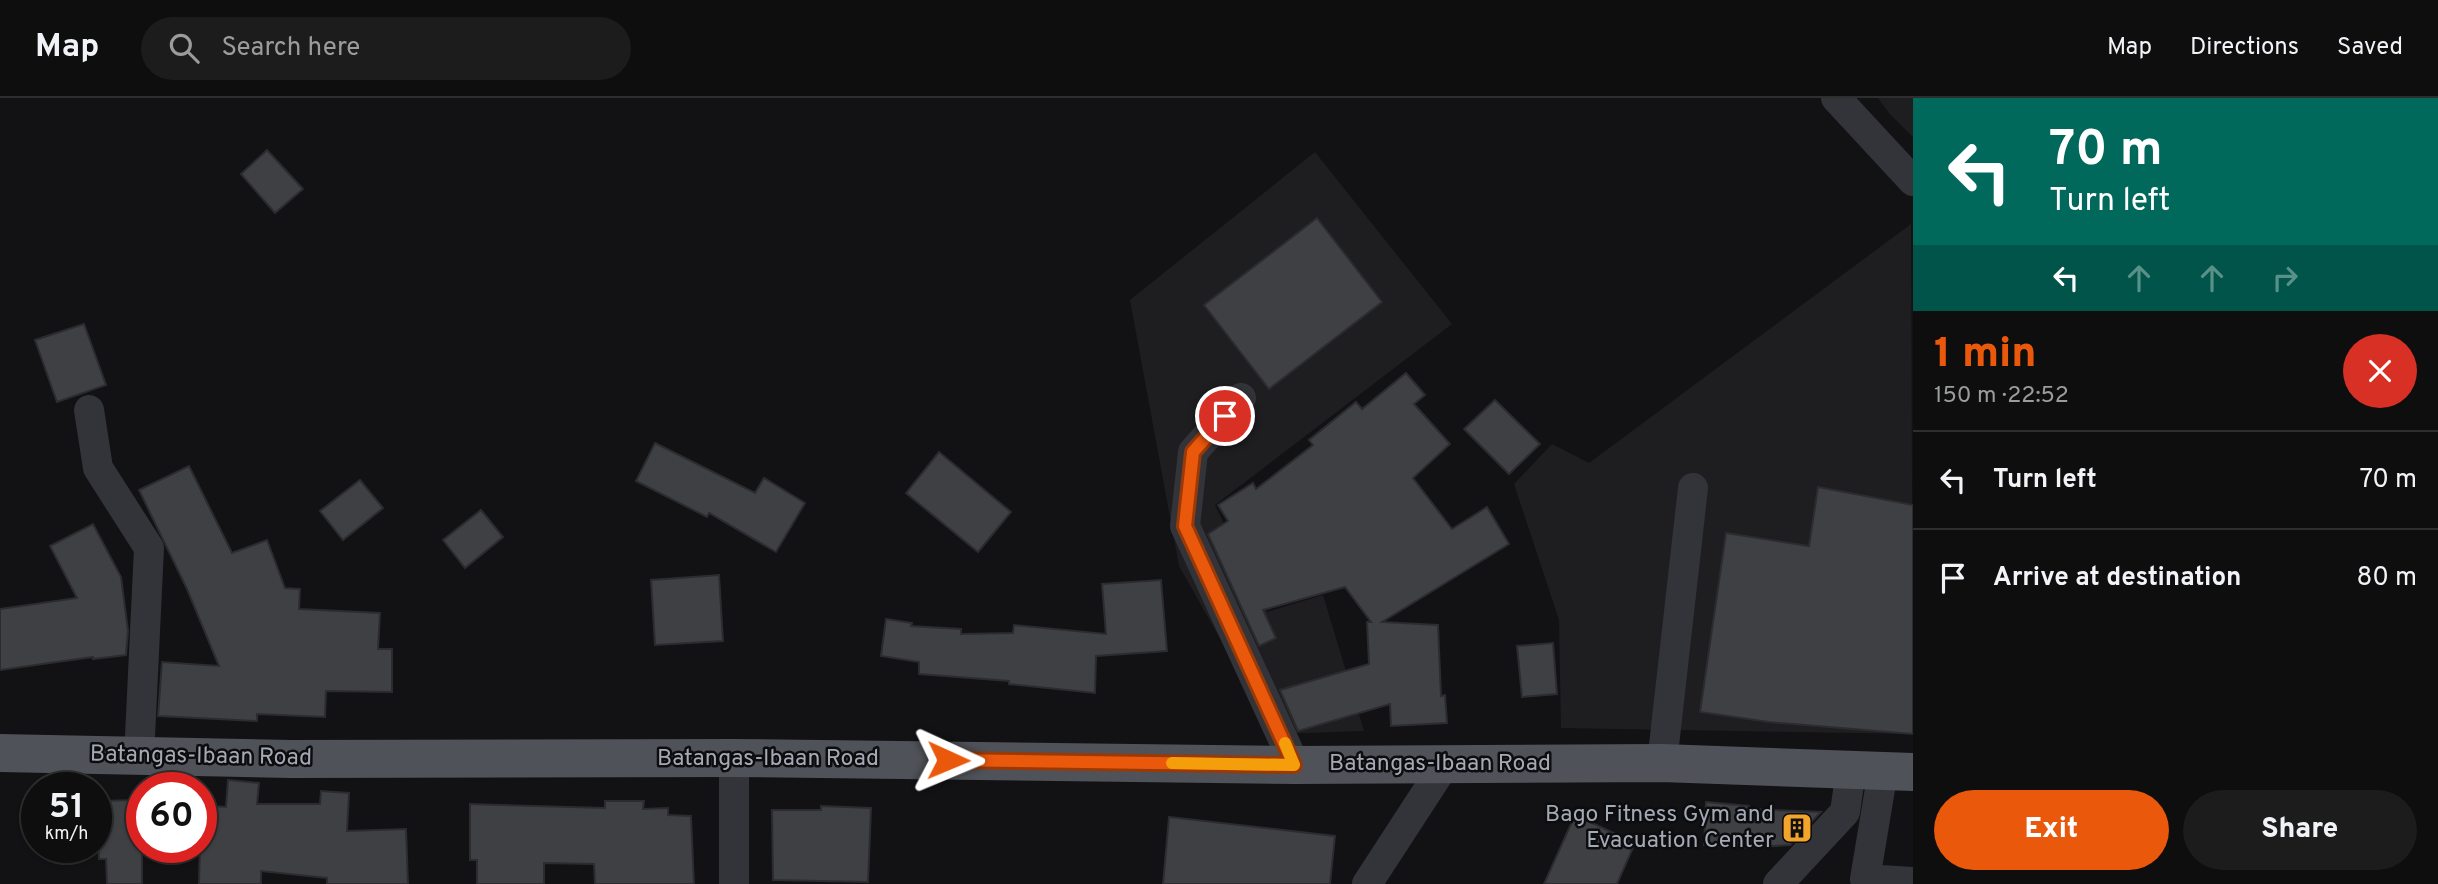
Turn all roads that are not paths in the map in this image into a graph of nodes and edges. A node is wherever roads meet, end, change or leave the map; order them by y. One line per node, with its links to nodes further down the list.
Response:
1 (1836, 98): 2 (street)
2 (1913, 181)
3 (1241, 398): 11 (street)
4 (89, 410): 7 (street)
5 (1693, 488): 9 (street)
6 (0, 753): 7 (main road, Batangas-Ibaan Road)
7 (139, 757): 8 (main road, Batangas-Ibaan Road)
8 (734, 758): 11 (main road, Batangas-Ibaan Road); 14 (street)
9 (1662, 763): 10 (main road, Batangas-Ibaan Road); 12 (main road, Batangas-Ibaan Road)
10 (1445, 764): 11 (main road, Batangas-Ibaan Road); 15 (street)
11 (1294, 765)
12 (1882, 771): 13 (street); 16 (street)
13 (1913, 882)
14 (734, 884)
15 (1367, 884)
16 (1778, 884)

